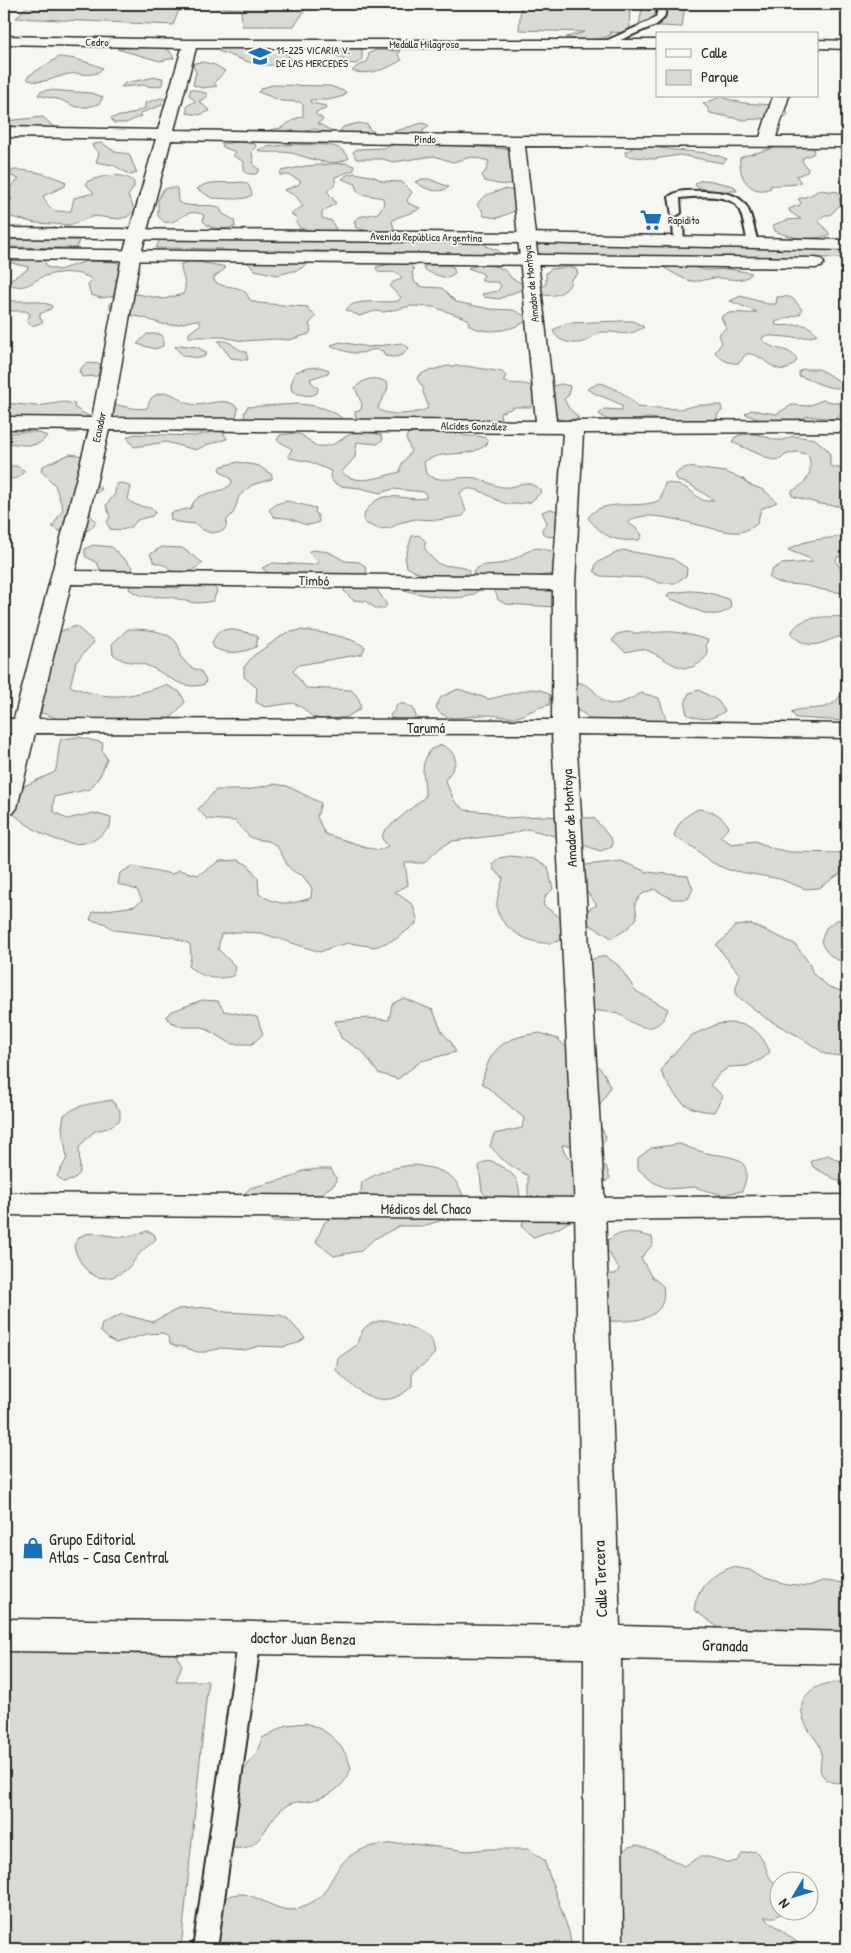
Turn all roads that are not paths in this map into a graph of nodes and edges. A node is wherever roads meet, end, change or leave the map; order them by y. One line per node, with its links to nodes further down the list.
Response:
1 (663, 4): 4 (lane)
2 (4, 40): 3 (street, Cedro)
3 (190, 44): 4 (street, Medalla Milagrosa); 10 (street, Ecuador)
4 (603, 44): 5 (street, Medalla Milagrosa)
5 (656, 44)
6 (818, 44): 7 (street)
7 (847, 45)
8 (780, 98): 12 (street)
9 (4, 132): 10 (street, Pindo)
10 (165, 134): 11 (street, Pindo); 15 (street, Ecuador)
11 (516, 141): 12 (street, Pindo); 16 (street, Amador de Montoya)
12 (766, 142): 13 (street, Pindo)
13 (847, 142)
14 (4, 233): 15 (street, Avenida República Argentina)
15 (137, 234): 16 (street, Avenida República Argentina); 21 (street, Ecuador)
16 (526, 238): 17 (street, Avenida República Argentina); 22 (street, Amador de Montoya)
17 (679, 241): 18 (street, Avenida República Argentina); 18 (lane)
18 (752, 243): 19 (street, Avenida República Argentina)
19 (847, 245)
20 (4, 254): 21 (street, Avenida República Argentina)
21 (131, 256): 22 (street, Avenida República Argentina); 24 (street, Ecuador)
22 (529, 260): 23 (street, Avenida República Argentina); 27 (street, Amador de Montoya)
23 (827, 263)
24 (101, 422): 25 (street, Alcides González); 27 (street, Alcides González); 29 (street, Ecuador)
25 (4, 423)
26 (847, 426): 28 (street, Alcides González)
27 (546, 427): 28 (street, Alcides González)
28 (573, 427): 30 (street, Amador de Montoya)
29 (63, 577): 30 (street, Timbó); 31 (street, Ecuador)
30 (564, 584): 32 (street, Amador de Montoya)
31 (14, 726): 32 (street, Tarumá); 34 (street, Ecuador)
32 (564, 727): 33 (street, Tarumá); 37 (street, Amador de Montoya)
33 (847, 731)
34 (4, 808)
35 (4, 1204): 37 (street, Médicos del Chaco)
36 (847, 1206): 37 (street, Médicos del Chaco)
37 (590, 1209): 40 (street, Calle Tercera)
38 (4, 1635): 39 (street, doctor Juan Benza)
39 (250, 1637): 40 (street, doctor Juan Benza); 42 (lane)
40 (602, 1642): 41 (street, Granada); 43 (street, Calle Tercera)
41 (847, 1648)
42 (205, 1949)
43 (603, 1949)

